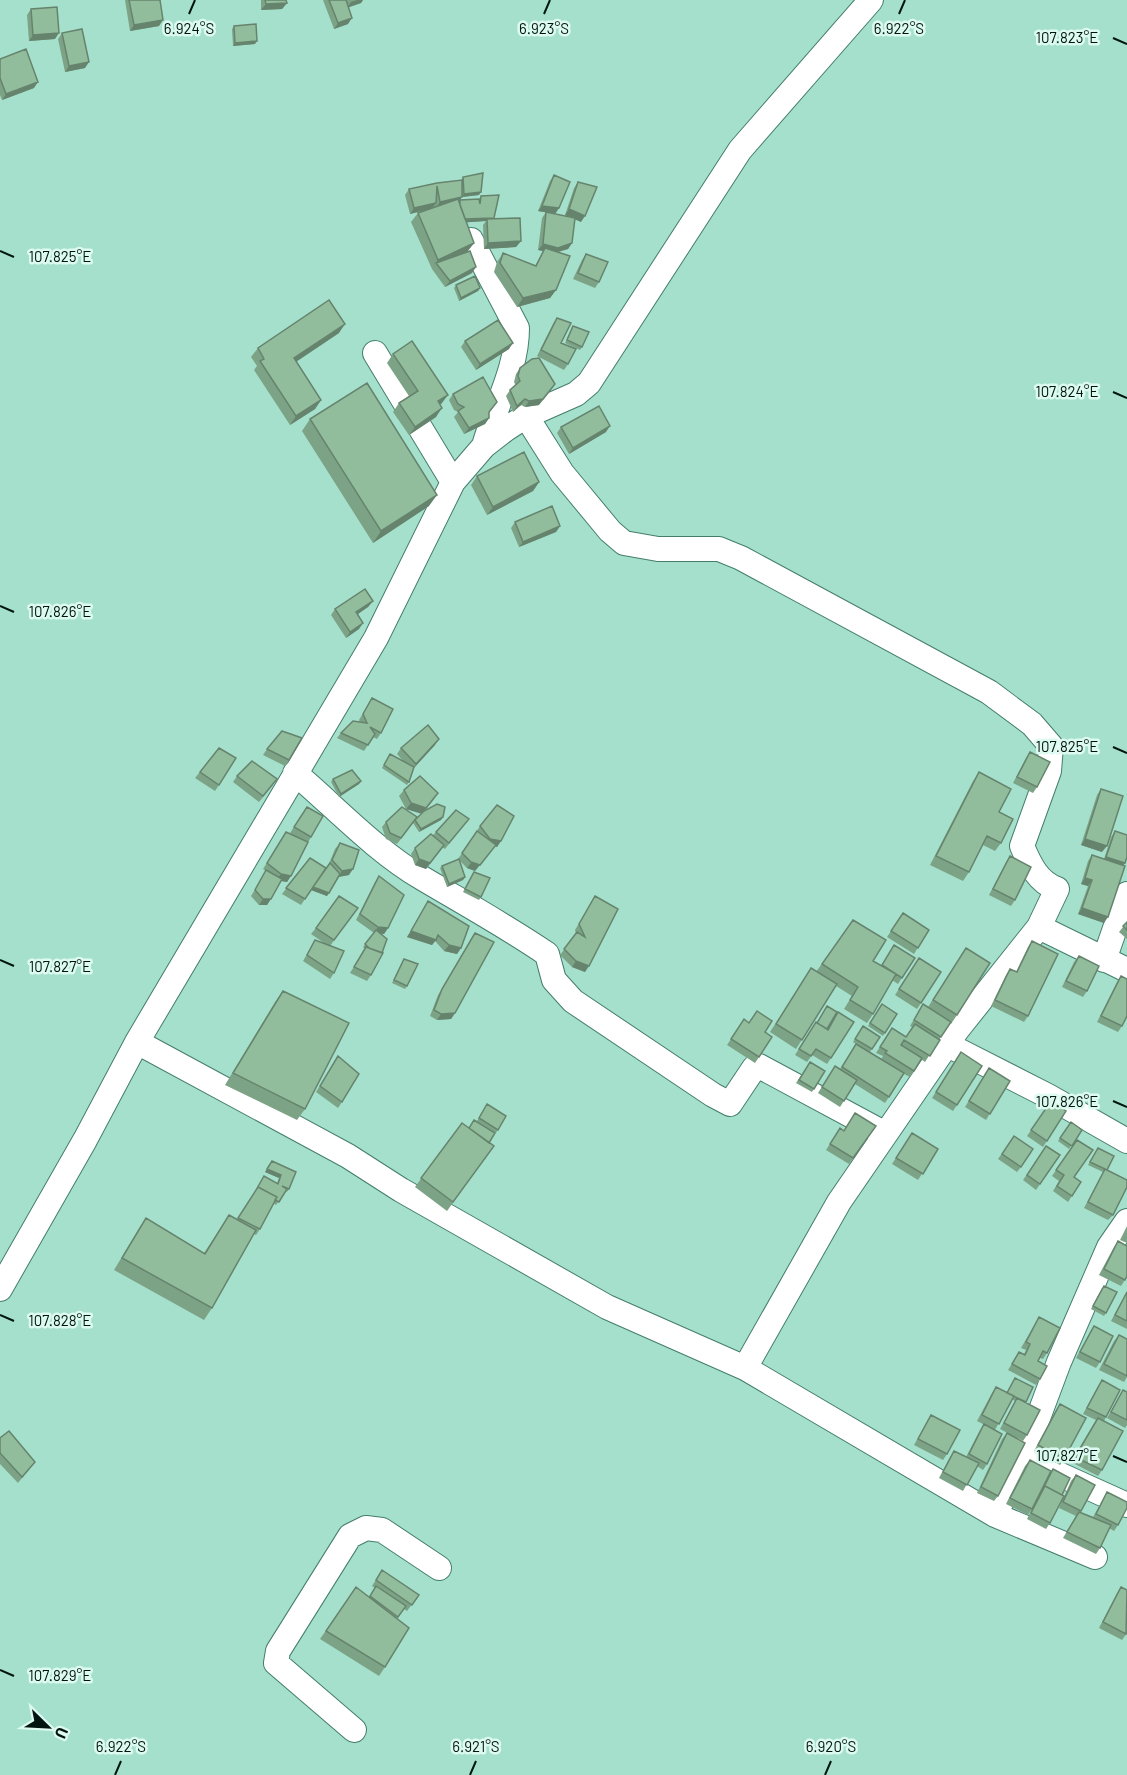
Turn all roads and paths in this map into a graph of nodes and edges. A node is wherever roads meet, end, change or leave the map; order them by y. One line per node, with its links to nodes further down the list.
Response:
1 (871, 0): 4 (street)
2 (471, 240): 5 (street)
3 (375, 353): 6 (street)
4 (526, 416): 5 (street); 9 (street)
5 (484, 446): 6 (street)
6 (453, 482): 7 (street)
7 (295, 773): 12 (street); 14 (street)
8 (1127, 894): 10 (street)
9 (1039, 927): 10 (street); 13 (street)
10 (1104, 960): 11 (street)
11 (1127, 970)
12 (137, 1042): 17 (street); 18 (street)
13 (948, 1045): 14 (street); 15 (street)
14 (885, 1133): 18 (street)
15 (1127, 1141)
16 (1127, 1221): 19 (street)
17 (0, 1289)
18 (745, 1368): 21 (street)
19 (1023, 1458): 20 (street); 21 (street)
20 (1127, 1505)
21 (995, 1515): 22 (street)
22 (1095, 1557)
23 (439, 1568): 24 (street)
24 (354, 1730)

